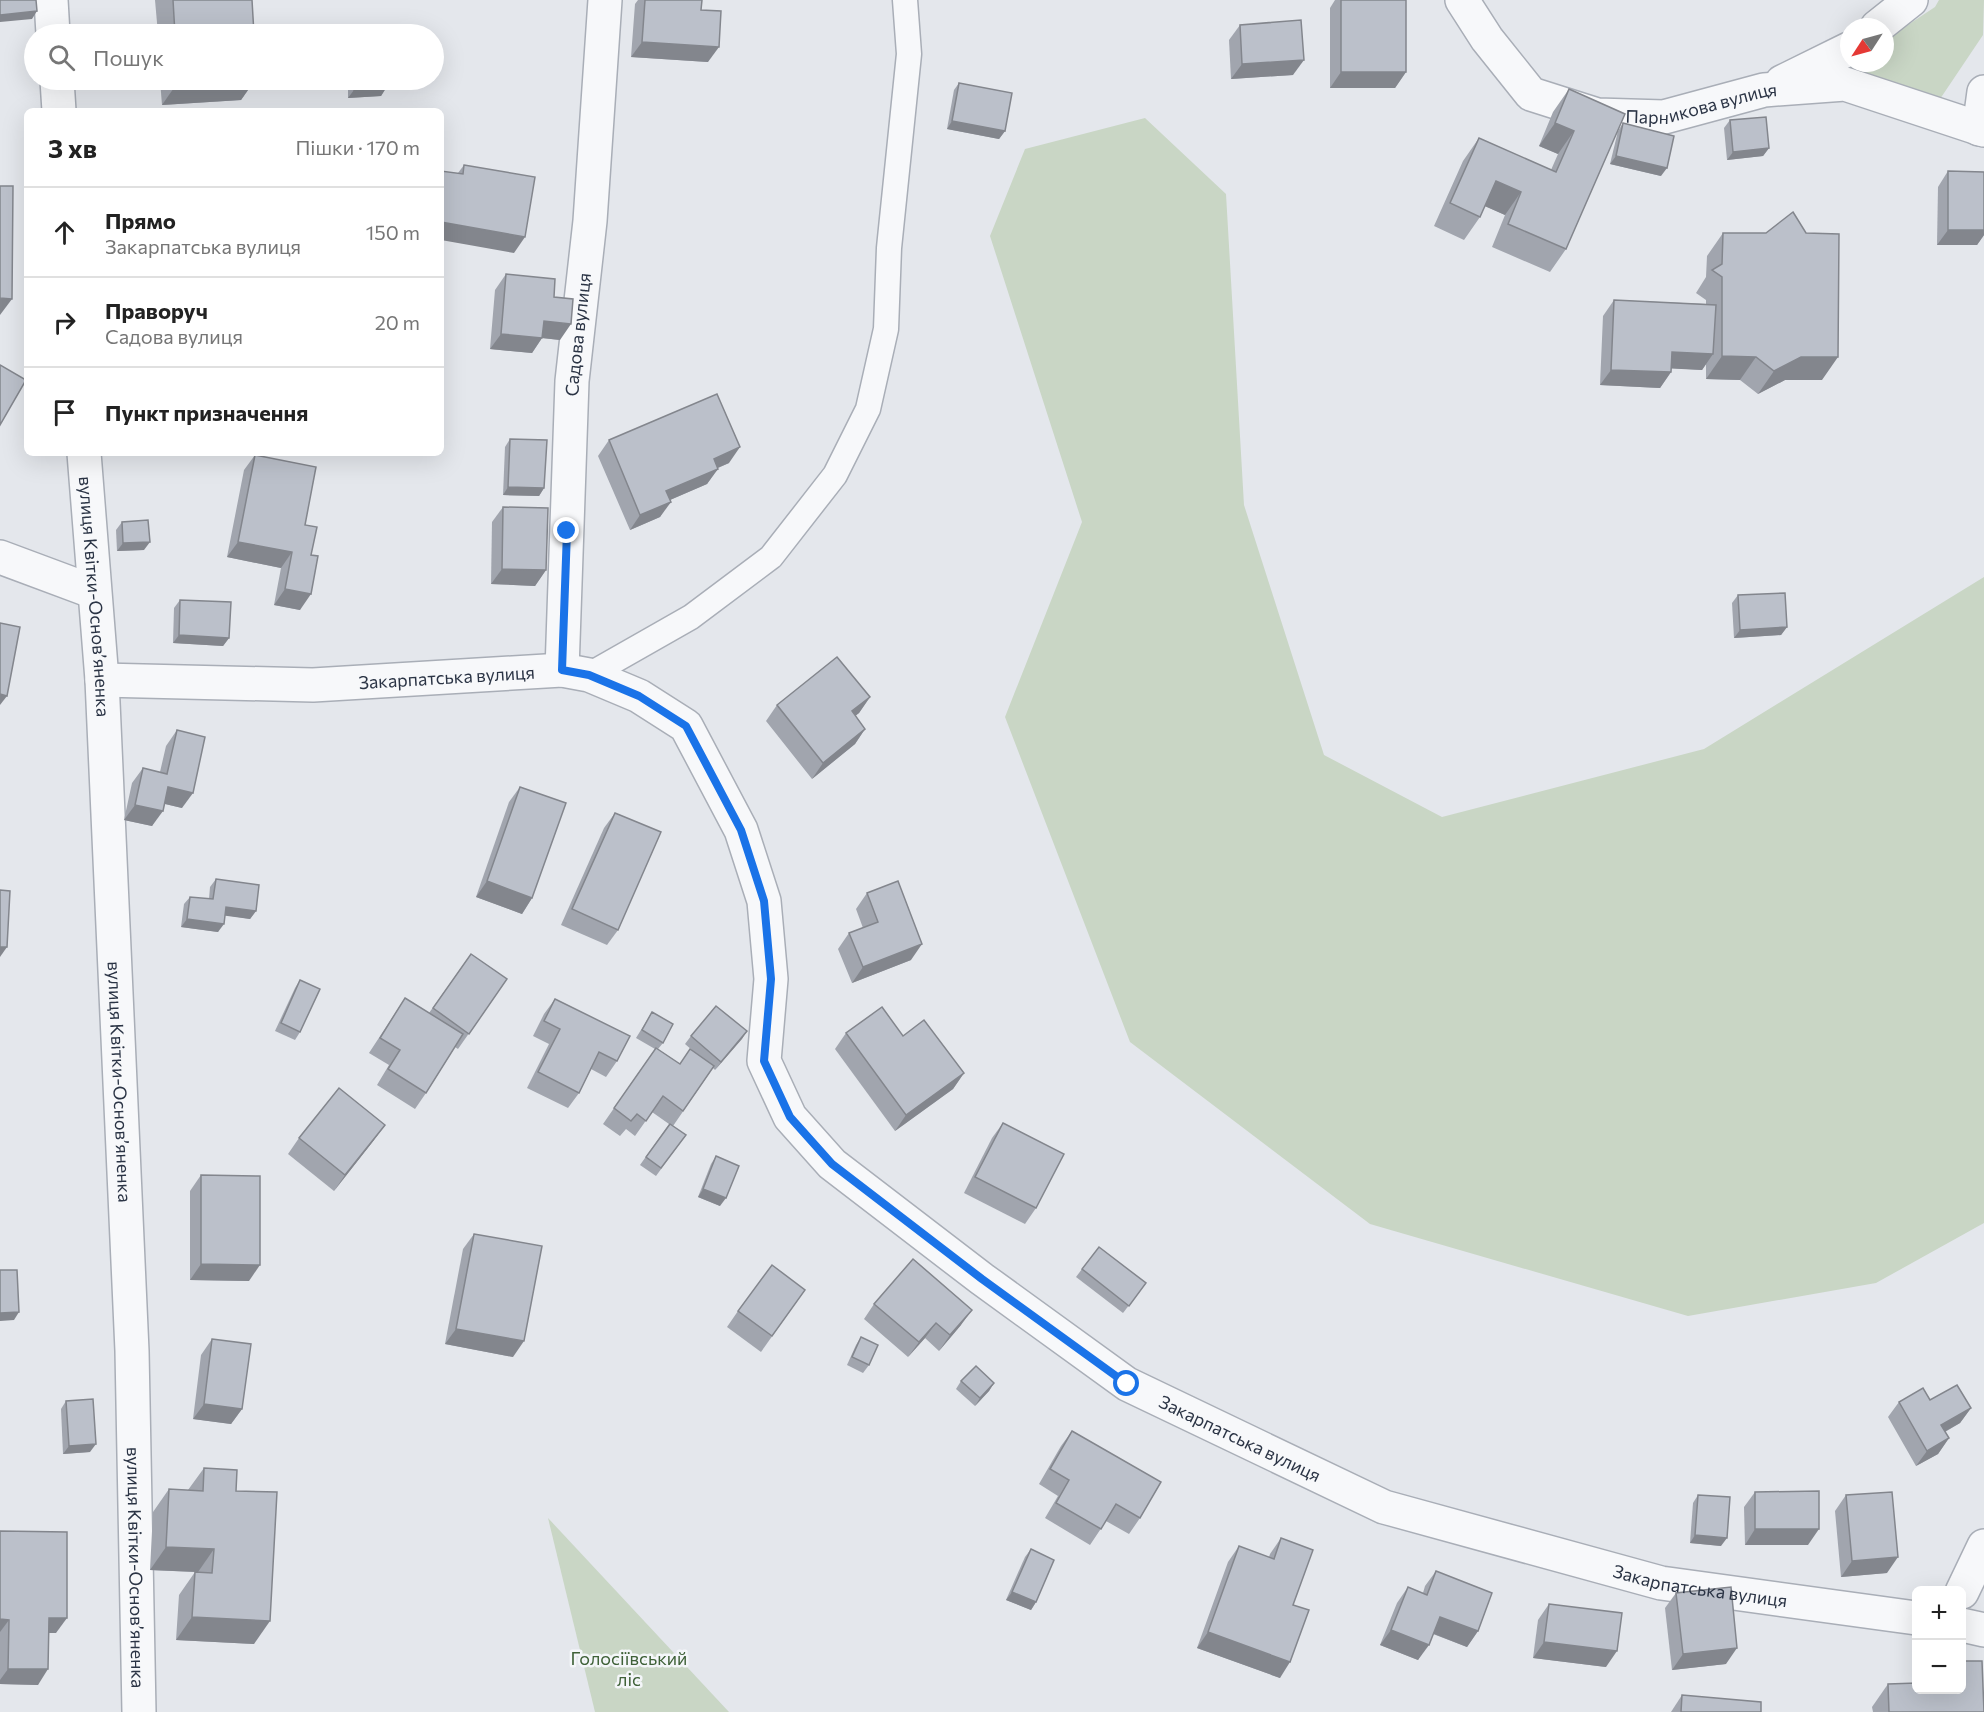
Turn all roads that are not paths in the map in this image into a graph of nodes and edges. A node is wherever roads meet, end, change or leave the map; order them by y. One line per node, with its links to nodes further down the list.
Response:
1 (51, 0): 7 (street)
2 (605, 0): 17 (street, Садова вулиця)
3 (905, 0): 17 (lane)
4 (1462, 0): 10 (street, Парникова вулиця)
5 (1911, 0): 6 (street)
6 (1888, 18)
7 (52, 24)
8 (1840, 53): 10 (street)
9 (58, 90): 12 (street)
10 (1764, 90): 13 (street, Парникова вулиця)
11 (1984, 92): 13 (street)
12 (59, 108)
13 (1981, 129)
14 (84, 456): 16 (street, вулиця Квітки-Основ’яненка)
15 (0, 557): 16 (street)
16 (94, 592): 18 (street, вулиця Квітки-Основ’яненка)
17 (576, 673): 18 (street, Закарпатська вулиця); 21 (street, Закарпатська вулиця)
18 (102, 680): 24 (street, вулиця Квітки-Основ’яненка)
19 (1984, 1546): 20 (street)
20 (1965, 1586)
21 (1912, 1617)
22 (1966, 1626): 23 (street)
23 (1984, 1630)
24 (140, 1712)

